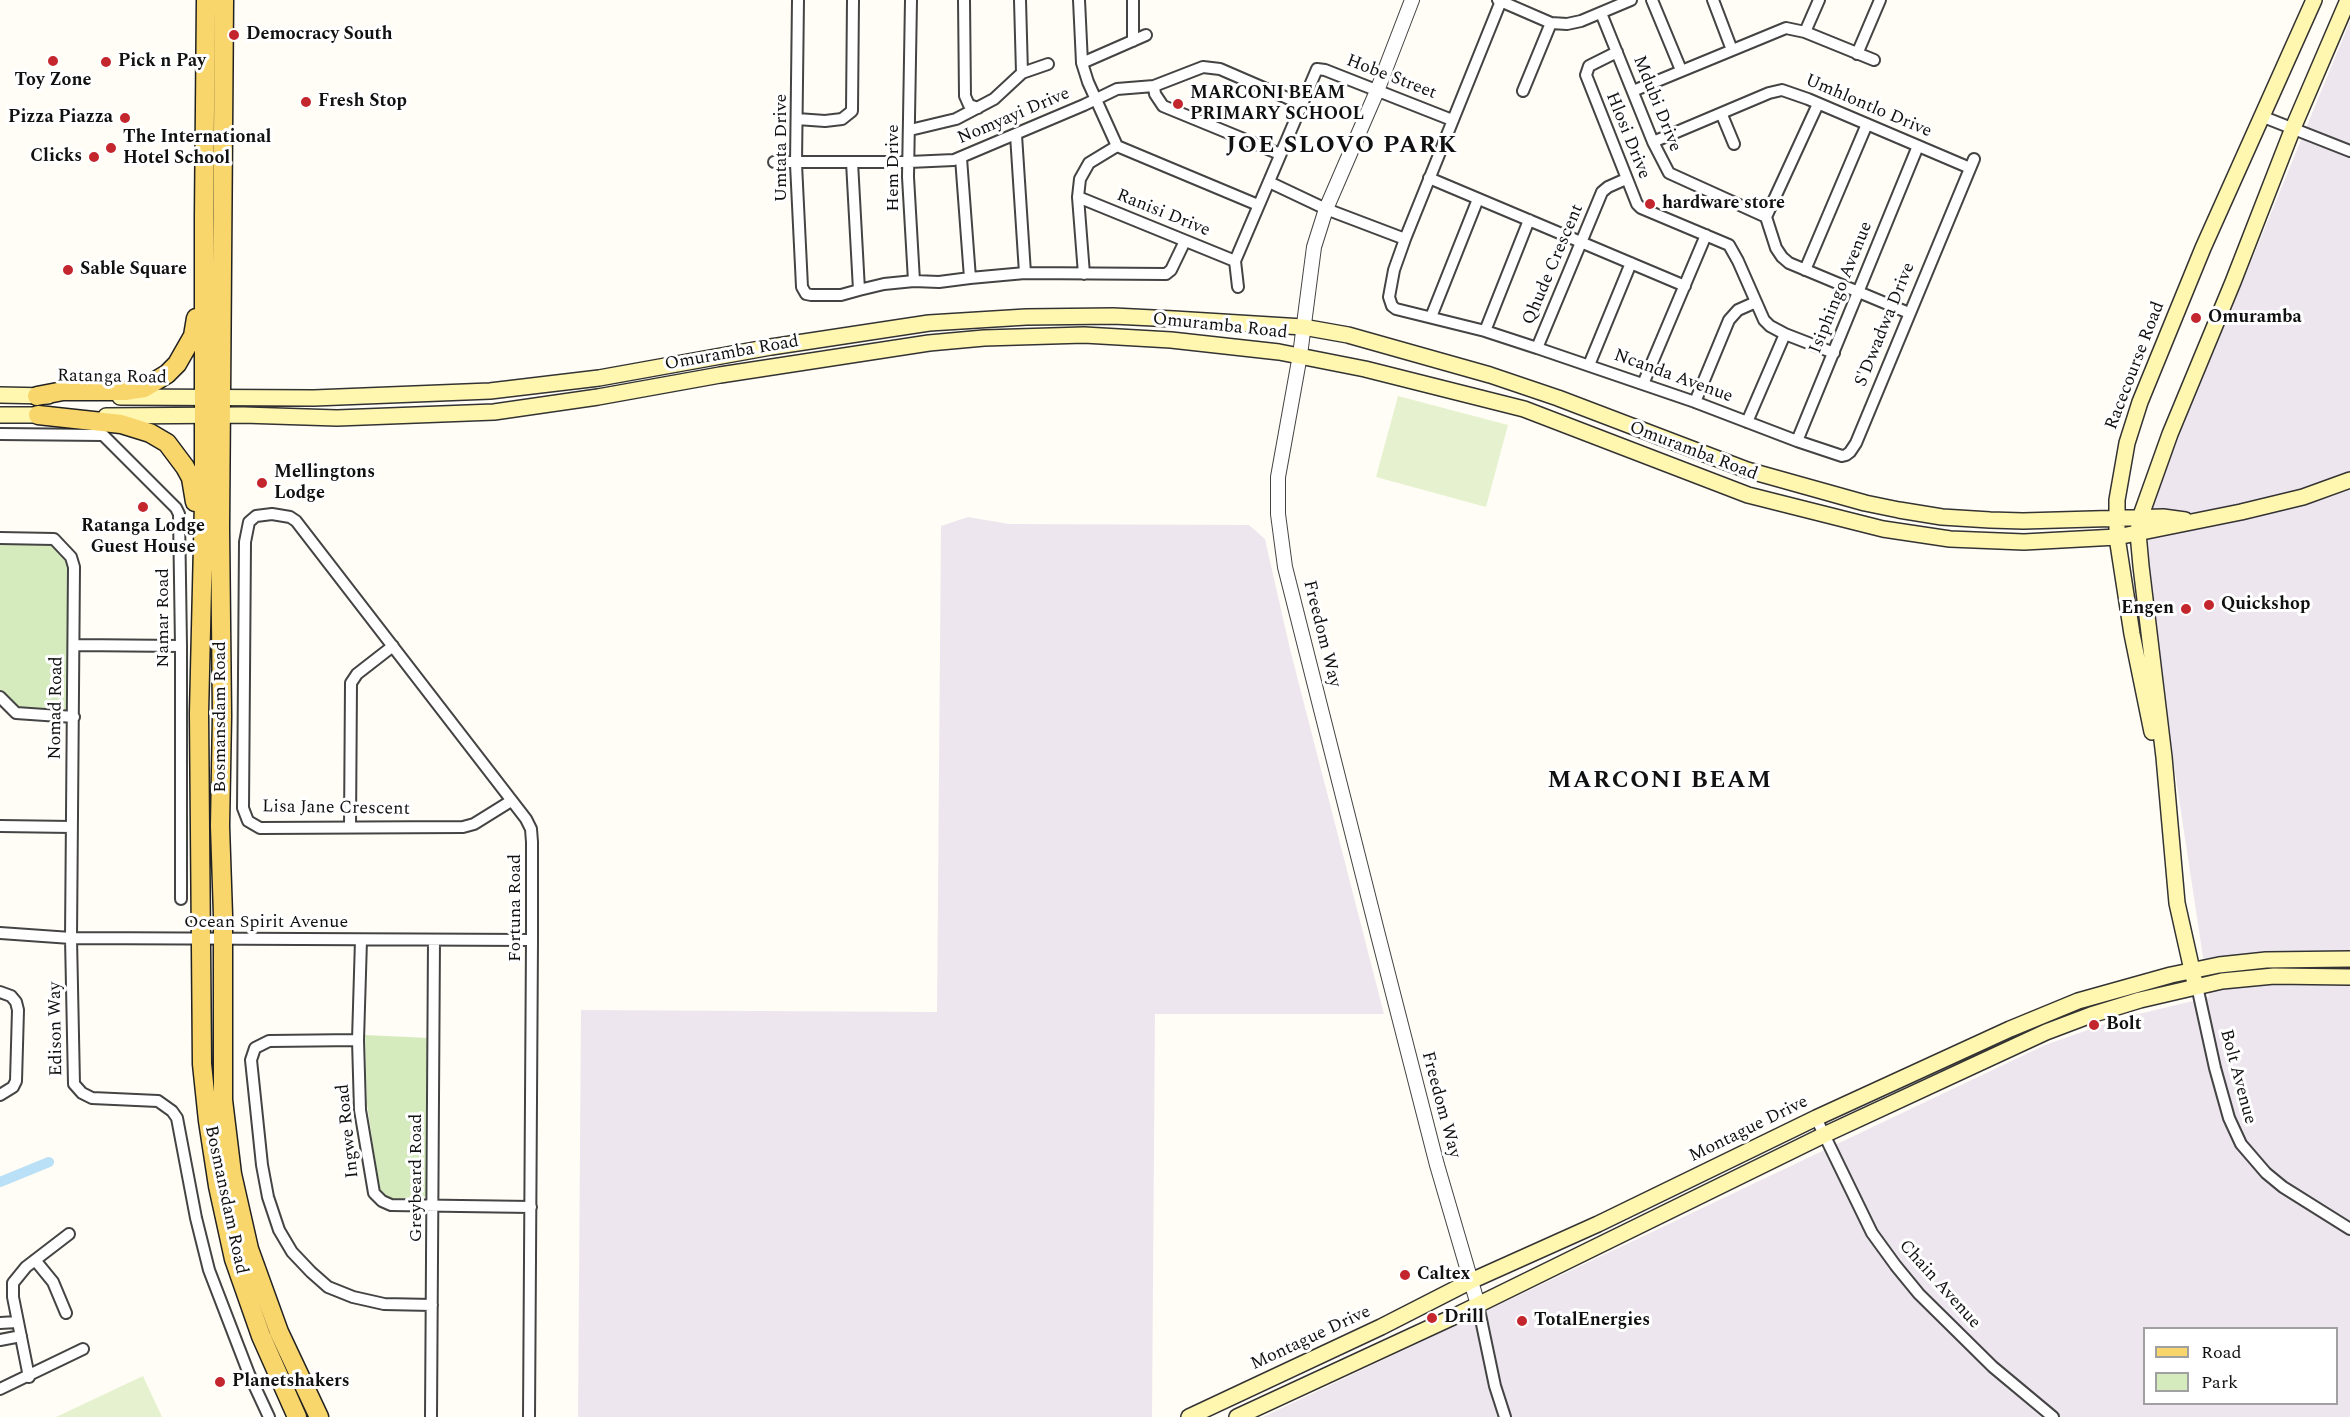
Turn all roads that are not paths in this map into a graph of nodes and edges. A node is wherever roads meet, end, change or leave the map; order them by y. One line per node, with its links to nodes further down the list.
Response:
1 (206, 0): 77 (main road, Bosmansdam Road)
2 (224, 0): 100 (main road, Bosmansdam Road)
3 (798, 0): 42 (street, Umtata Drive)
4 (853, 0): 42 (street)
5 (911, 0): 46 (street, Hem Drive)
6 (964, 0): 39 (street)
7 (1020, 0): 31 (street)
8 (1079, 0): 28 (street)
9 (1133, 0): 23 (street)
10 (1412, 0): 33 (street, Freedom Way)
11 (1631, 0): 19 (street)
12 (1652, 0): 30 (street)
13 (1713, 0): 24 (street)
14 (1818, 0): 21 (street)
15 (1880, 0): 26 (street)
16 (2314, 0): 41 (main road, Racecourse Road)
17 (2348, 0): 45 (main road, Racecourse Road)
18 (1499, 1): 20 (street); 43 (street)
19 (1601, 13): 20 (street); 25 (street, Mdubi Drive)
20 (1551, 23): 34 (street)
21 (1805, 32): 24 (street); 26 (street)
22 (1146, 35): 23 (street)
23 (1133, 41): 28 (street)
24 (1732, 50): 30 (street)
25 (1617, 52): 35 (street, Mdubi Drive); 61 (street, Hlosi Drive)
26 (1857, 54): 27 (street)
27 (1874, 60)
28 (1082, 63): 36 (street)
29 (1048, 64): 31 (street)
30 (1681, 70): 35 (street)
31 (1022, 73): 39 (street)
32 (1154, 86): 36 (street, Nomyayi Drive); 37 (street, Nomyayi Drive); 53 (street)
33 (1377, 91): 37 (street, Hobe Street); 43 (street, Hobe Street); 66 (street, Freedom Way)
34 (1523, 91)
35 (1633, 91): 48 (street, Mdubi Drive)
36 (1096, 98): 47 (street, Nomyayi Drive); 50 (street)
37 (1301, 104): 53 (street)
38 (1818, 104): 40 (street, Umhlontlo Drive); 44 (street, Umhlontlo Drive); 67 (street)
39 (978, 108): 46 (street)
40 (1722, 115): 48 (street, Umhlontlo Drive); 49 (street)
41 (2261, 116): 45 (street); 108 (main road, Racecourse Road)
42 (797, 119): 59 (street, Umtata Drive)
43 (1452, 120): 60 (street)
44 (1867, 124): 51 (street, Umhlontlo Drive); 75 (street)
45 (2293, 128): 52 (street); 109 (main road, Racecourse Road)
46 (910, 130): 57 (street, Hem Drive)
47 (1016, 135): 54 (street, Nomyayi Drive); 76 (street)
48 (1653, 142): 67 (street, Mdubi Drive)
49 (1734, 144)
50 (1117, 146): 63 (street); 65 (street)
51 (1918, 146): 58 (street, Umhlontlo Drive); 84 (street, Isiphingo Avenue)
52 (2350, 151)
53 (1280, 154): 62 (street)
54 (961, 158): 57 (street, Nomyayi Drive); 79 (street)
55 (774, 162): 59 (street, Nomyayi Drive)
56 (852, 162): 57 (street, Nomyayi Drive); 59 (street, Nomyayi Drive); 83 (street)
57 (909, 162): 80 (street, Hem Drive)
58 (1972, 163): 86 (street, S'Dwadwa Drive)
59 (796, 164): 83 (street, Umtata Drive)
60 (1429, 178): 64 (street); 70 (street)
61 (1626, 179): 69 (street, Hlosi Drive); 72 (street, Qhude Crescent)
62 (1269, 182): 65 (street); 66 (street)
63 (1078, 197): 71 (street, Ranisi Drive); 78 (street)
64 (1478, 199): 68 (street); 87 (street)
65 (1258, 205): 73 (street)
66 (1326, 209): 70 (street); 88 (street, Freedom Way)
67 (1766, 217): 75 (street)
68 (1530, 220): 72 (street); 89 (street)
69 (1706, 235): 81 (street); 85 (street, Hlosi Drive)
70 (1405, 239): 87 (street, Qhude Crescent)
71 (1185, 241): 73 (street, Ranisi Drive); 78 (street)
72 (1581, 242): 74 (street); 91 (street, Qhude Crescent)
73 (1235, 261): 82 (street)
74 (1631, 263): 81 (street); 94 (street)
75 (1805, 270): 84 (street)
76 (1025, 273): 78 (street); 79 (street)
77 (204, 274): 97 (main road); 99 (main road, Bosmansdam Road)
78 (1084, 274)
79 (970, 278): 80 (street)
80 (914, 281): 83 (street)
81 (1685, 285): 95 (street)
82 (1238, 287)
83 (859, 290)
84 (1858, 291): 86 (street); 92 (street, Isiphingo Avenue)
85 (1756, 302): 90 (street, Hlosi Drive); 98 (street)
86 (1909, 313): 105 (street, S'Dwadwa Drive)
87 (1431, 317): 89 (street, Qhude Crescent)
88 (1303, 327): 93 (street, Freedom Way); 100 (main road, Omuramba Road); 108 (main road, Omuramba Road)
89 (1485, 331): 91 (street, Qhude Crescent)
90 (1785, 334): 92 (street, Hlosi Drive); 103 (street)
91 (1537, 348): 94 (street, Ncanda Avenue)
92 (1834, 353): 105 (street, Isiphingo Avenue)
93 (1300, 354): 100 (main road, Omuramba Road); 110 (main road, Omuramba Road); 145 (street, Freedom Way)
94 (1589, 365): 95 (street, Ncanda Avenue)
95 (1643, 384): 98 (street, Ncanda Avenue)
96 (0, 395): 97 (main road, Ratanga Road)
97 (37, 396): 99 (main road, Ratanga Road)
98 (1695, 402): 103 (street, Ncanda Avenue)
99 (203, 407): 100 (main road, Ratanga Road); 102 (main road, Ratanga Road); 112 (main road, Bosmansdam Road)
100 (222, 407): 127 (main road, Bosmansdam Road)
101 (0, 415): 102 (main road, Ratanga Road)
102 (38, 415): 112 (main road)
103 (1746, 422): 105 (street, Ncanda Avenue)
104 (0, 434): 114 (street, Namar Road)
105 (1797, 441)
106 (2350, 480): 109 (main road, Omuramba Road)
107 (256, 516): 115 (street, Fortuna Road); 121 (street, Lisa Jane Crescent)
108 (2117, 518): 109 (main road, Omuramba Road); 110 (main road, Racecourse Road)
109 (2139, 526): 110 (main road, Omuramba Road); 122 (main road, Racecourse Road)
110 (2117, 537): 122 (main road, Racecourse Road)
111 (0, 538): 113 (street, Nomad Road)
112 (202, 551): 126 (main road, Bosmansdam Road)
113 (75, 645): 114 (street); 117 (street, Nomad Road)
114 (181, 646): 123 (street, Namar Road)
115 (393, 646): 118 (street, Fortuna Road); 121 (street)
116 (0, 697): 117 (street)
117 (74, 717): 120 (street, Nomad Road)
118 (511, 801): 121 (street, Lisa Jane Crescent); 130 (street, Fortuna Road)
119 (0, 826): 120 (street)
120 (72, 827): 125 (street, Nomad Road)
121 (350, 827)
122 (2171, 840): 132 (main road, Racecourse Road)
123 (180, 899)
124 (0, 933): 125 (street, Ocean Spirit Avenue)
125 (71, 938): 126 (street, Ocean Spirit Avenue); 156 (street, Edison Way)
126 (201, 938): 127 (street, Ocean Spirit Avenue); 157 (main road, Bosmansdam Road)
127 (223, 938): 128 (street, Ocean Spirit Avenue); 158 (main road, Bosmansdam Road)
128 (361, 940): 129 (street, Ocean Spirit Avenue); 136 (street, Ingwe Road)
129 (434, 940): 130 (street, Ocean Spirit Avenue); 140 (street, Greybeard Road)
130 (532, 940): 141 (street, Fortuna Road)
131 (2350, 959): 132 (main road, Montague Drive)
132 (2192, 970): 134 (main road, Racecourse Road); 138 (main road, Montague Drive)
133 (2350, 977): 134 (main road, Montague Drive)
134 (2197, 986): 139 (main road, Montague Drive); 142 (street, Bolt Avenue)
135 (0, 992): 137 (street)
136 (358, 1040): 140 (street, Ingwe Road); 146 (street)
137 (0, 1095)
138 (1816, 1118): 139 (street, Chain Avenue); 145 (main road, Montague Drive)
139 (1824, 1136): 147 (main road, Montague Drive); 164 (street, Chain Avenue)
140 (434, 1204): 141 (street, Ingwe Road); 146 (street, Greybeard Road)
141 (531, 1207): 160 (street, Fortuna Road)
142 (2350, 1229)
143 (69, 1234): 144 (street)
144 (35, 1260): 148 (street); 149 (street)
145 (1471, 1281): 147 (street, Freedom Way); 161 (main road, Montague Drive)
146 (432, 1305): 159 (street, Greybeard Road)
147 (1478, 1305): 162 (main road, Montague Drive); 163 (street)
148 (66, 1313)
149 (17, 1322): 150 (street); 151 (street)
150 (0, 1323)
151 (21, 1336): 152 (street); 154 (street)
152 (0, 1340)
153 (83, 1349): 154 (street)
154 (29, 1377): 155 (street)
155 (0, 1389)
156 (269, 1417)
157 (297, 1417)
158 (319, 1417)
159 (431, 1417)
160 (529, 1417)
161 (1189, 1417)
162 (1237, 1417)
163 (1505, 1417)
164 (2053, 1417)

